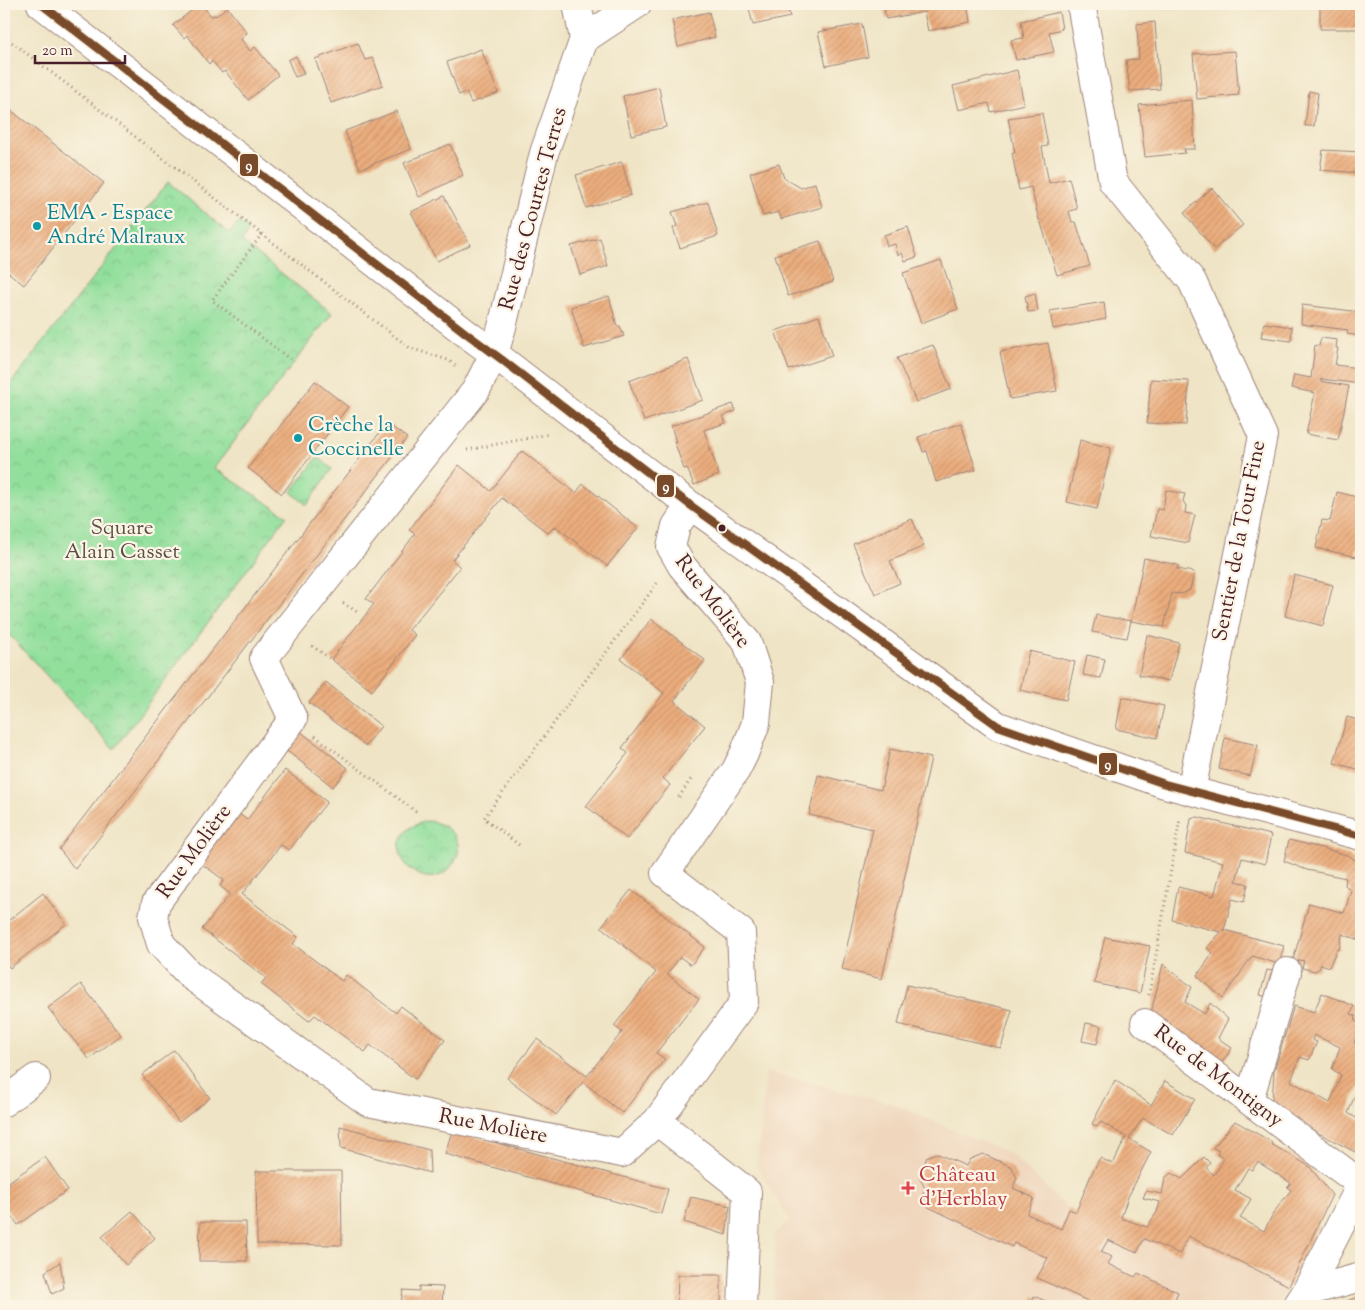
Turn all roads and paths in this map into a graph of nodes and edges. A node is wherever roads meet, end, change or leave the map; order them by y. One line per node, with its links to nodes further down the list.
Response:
1 (41, 4): 8 (street)
2 (577, 4): 6 (street)
3 (637, 4): 6 (street)
4 (1080, 4): 19 (street, Sentier de la Tour Fine)
5 (4, 36): 7 (path)
6 (584, 39): 8 (street, Rue des Courtes Terres)
7 (262, 234): 9 (path); 10 (path)
8 (494, 354): 10 (street); 13 (street)
9 (290, 359)
10 (479, 384): 17 (street)
11 (542, 428): 12 (path)
12 (550, 434)
13 (690, 505): 14 (street, Rue Molière); 19 (street)
14 (676, 557): 23 (path); 29 (street, Rue Molière)
15 (307, 643): 16 (path)
16 (332, 658)
17 (293, 719): 21 (path); 29 (street, Rue Molière)
18 (696, 773): 20 (path)
19 (1191, 792): 22 (street); 25 (path, Rue de Montigny)
20 (677, 801)
21 (418, 813)
22 (1361, 836)
23 (519, 845)
24 (1288, 972): 27 (street)
25 (1145, 1023): 27 (street, Rue de Montigny)
26 (36, 1078): 28 (street)
27 (1249, 1100): 30 (street, Rue de Montigny)
28 (4, 1102)
29 (656, 1121): 33 (street)
30 (1361, 1185): 32 (street)
31 (1361, 1277): 32 (street)
32 (1302, 1299)
33 (742, 1306)

